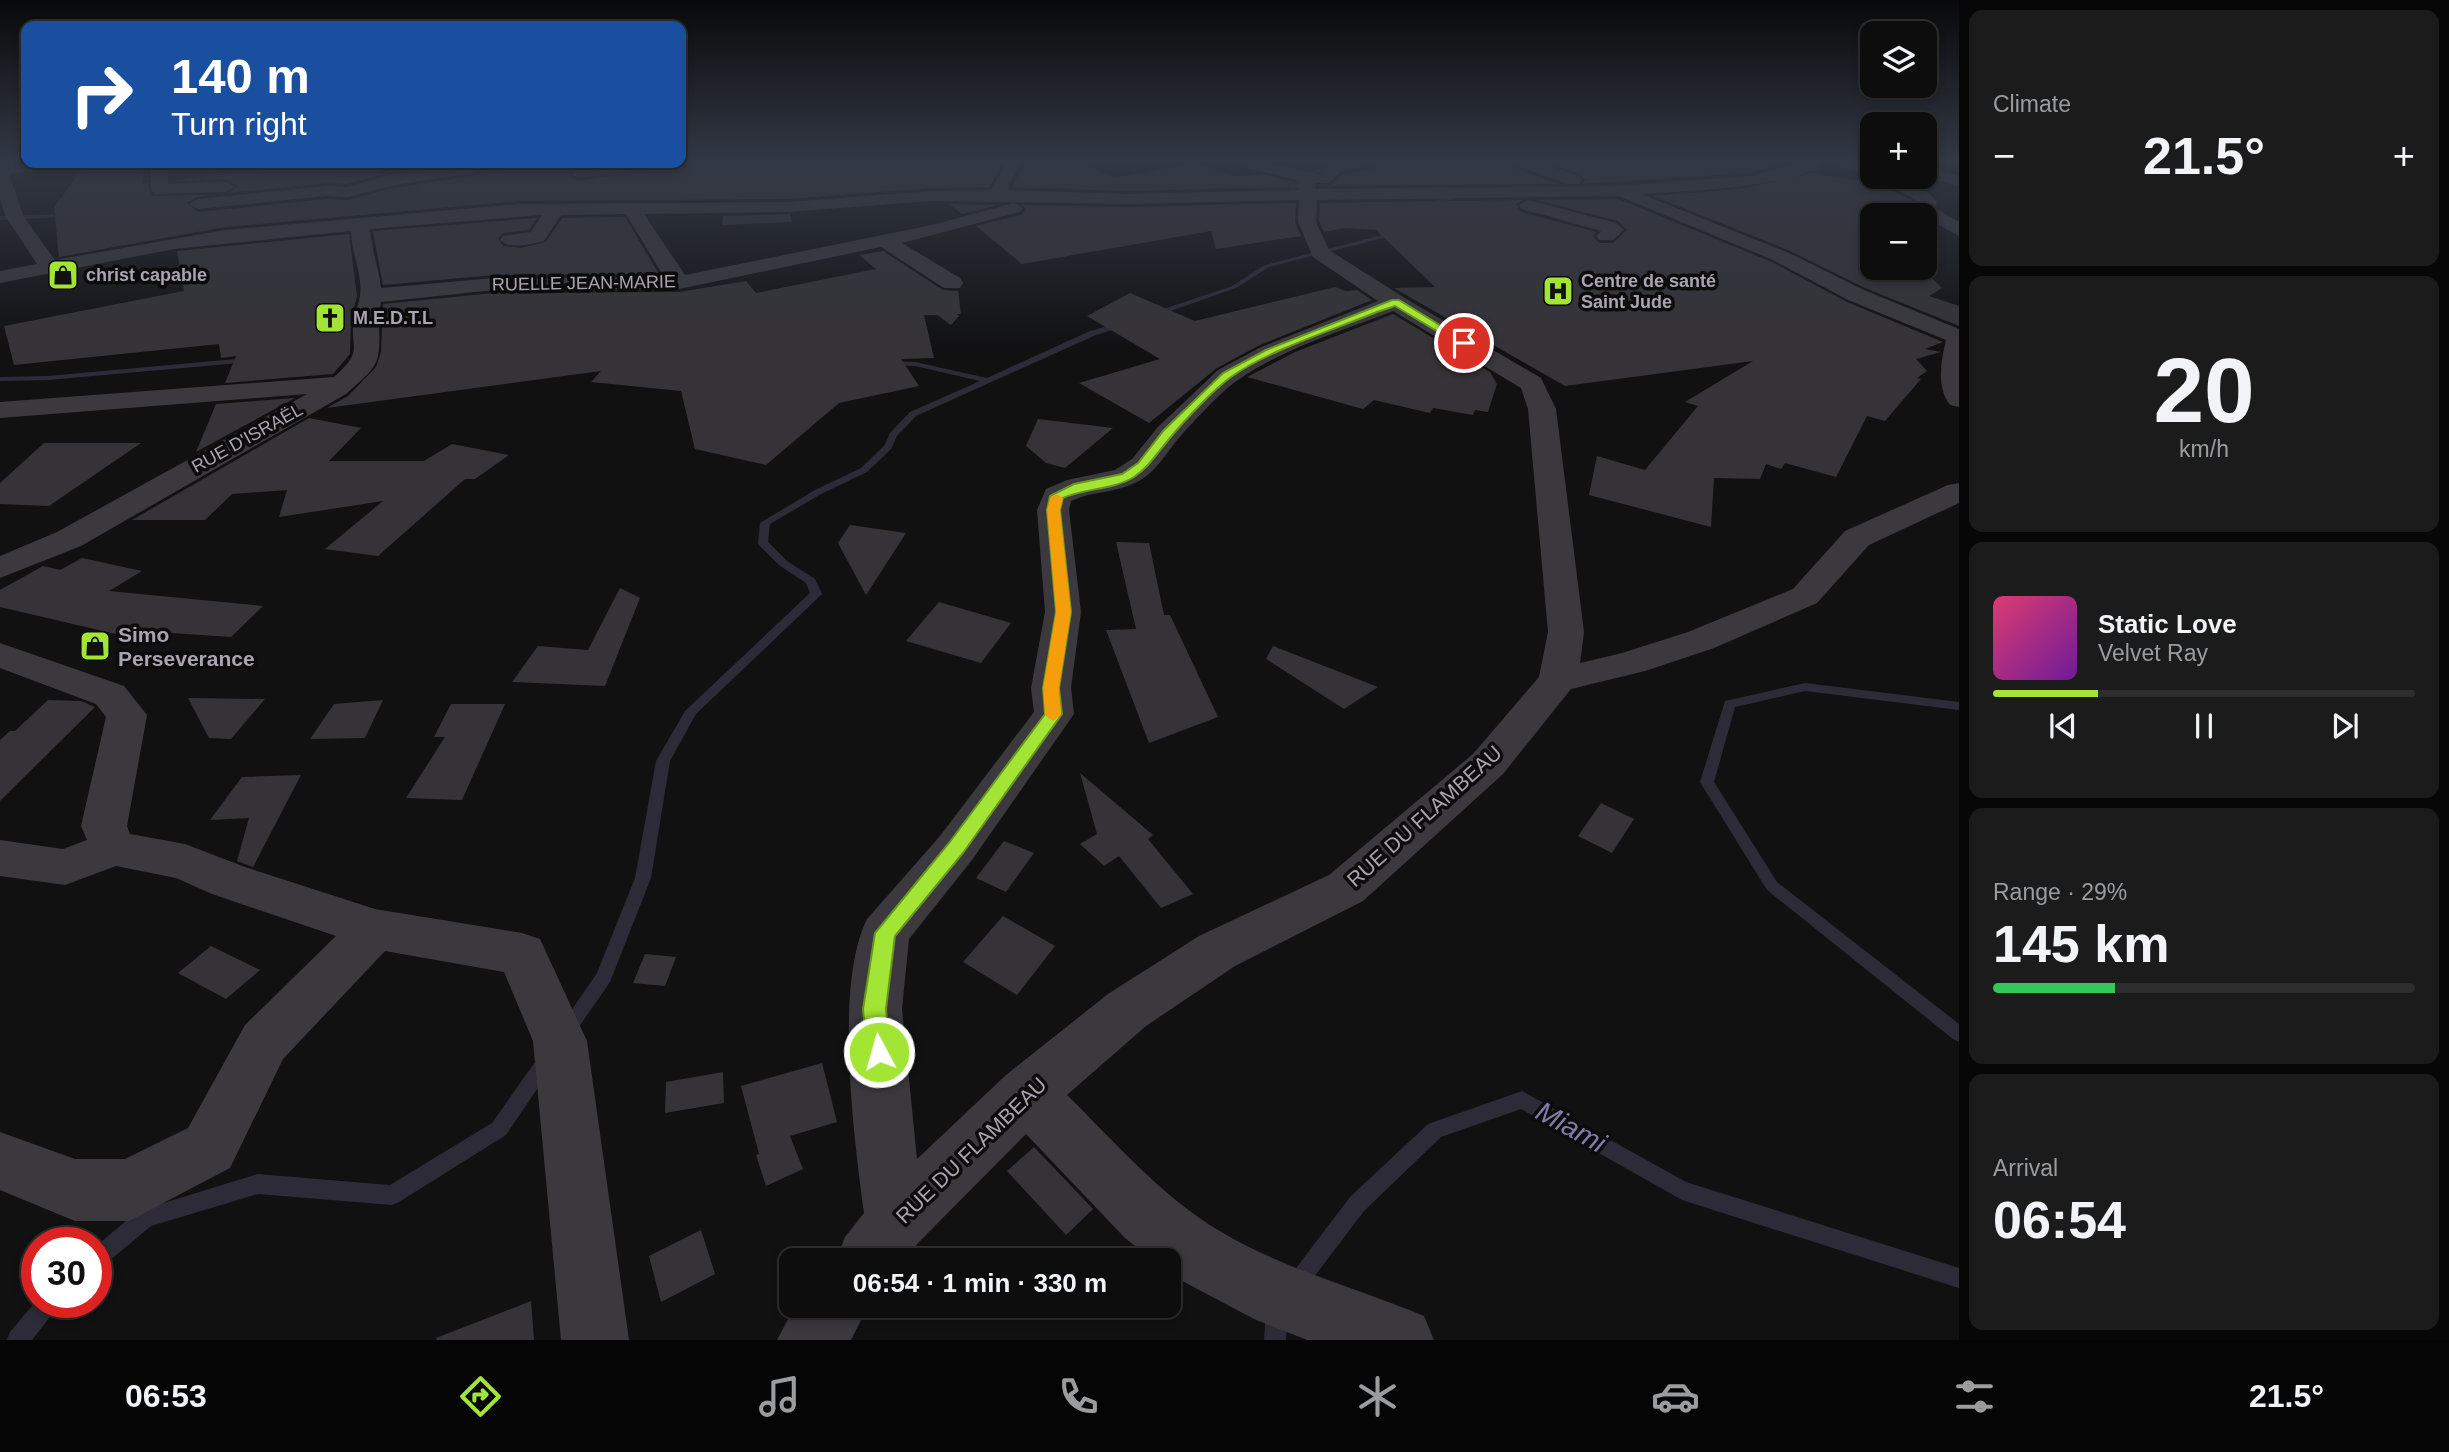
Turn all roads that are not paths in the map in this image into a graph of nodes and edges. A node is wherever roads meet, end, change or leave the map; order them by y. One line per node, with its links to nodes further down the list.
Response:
1 (19, 224): 13 (street)
2 (374, 224): 9 (street)
3 (544, 224): 11 (street)
4 (641, 224): 15 (street)
5 (960, 224): 12 (street, RUELLE JEAN-MARIE)
6 (1308, 224): 18 (street)
7 (1599, 224): 10 (street)
8 (1695, 224): 19 (street)
9 (360, 226): 13 (street); 17 (street, RUE D'ISRAËL)
10 (1606, 236)
11 (510, 240)
12 (884, 240): 15 (street, RUELLE JEAN-MARIE); 16 (street)
13 (50, 268): 14 (street)
14 (0, 276)
15 (679, 282): 17 (street, RUELLE JEAN-MARIE)
16 (953, 284)
17 (372, 296): 20 (street, RUE D'ISRAËL)
18 (1395, 302): 26 (street); 32 (street)
19 (1959, 338): 21 (street)
20 (343, 383): 22 (street); 24 (street, RUE D'ISRAËL)
21 (1959, 399)
22 (0, 410)
23 (1959, 492): 26 (street)
24 (0, 568)
25 (0, 654): 27 (street)
26 (1558, 680): 30 (street, RUE DU FLAMBEAU)
27 (114, 848): 28 (street); 29 (street)
28 (0, 858)
29 (374, 929): 31 (street); 35 (street)
30 (1026, 1094): 32 (street, RUE DU FLAMBEAU); 37 (street)
31 (0, 1161)
32 (896, 1221): 33 (street, RUE DU FLAMBEAU)
33 (877, 1248)
34 (827, 1318): 36 (street)
35 (595, 1340)
36 (811, 1340)
37 (1400, 1340)

